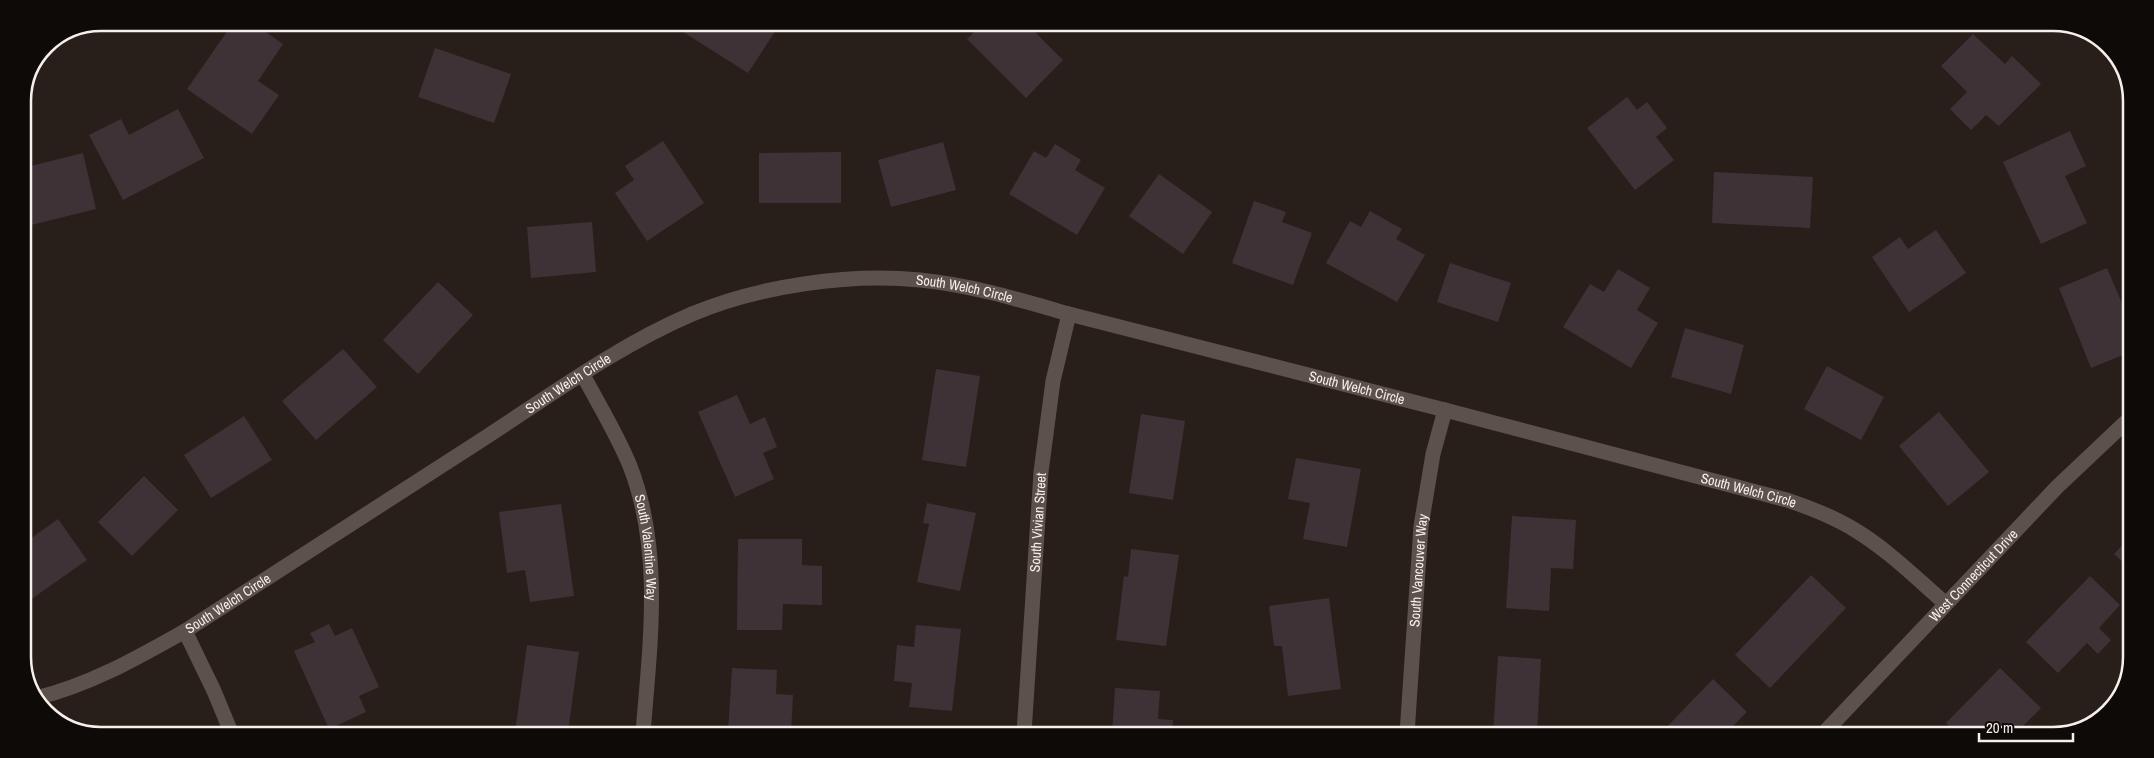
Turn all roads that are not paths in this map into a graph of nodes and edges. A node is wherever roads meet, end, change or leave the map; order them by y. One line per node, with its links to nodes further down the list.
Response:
1 (1069, 314): 2 (street, South Welch Circle); 3 (street, South Welch Circle); 10 (street, South Vivian Street)
2 (583, 375): 6 (street, South Welch Circle); 9 (street, South Valentine Way)
3 (1445, 410): 5 (street, South Welch Circle); 11 (street, South Vancouver Way)
4 (2123, 424): 5 (street, West Connecticut Drive)
5 (1945, 603): 12 (street, West Connecticut Drive)
6 (185, 631): 7 (street, South Welch Circle); 8 (street)
7 (43, 696)
8 (229, 727)
9 (643, 727)
10 (1024, 727)
11 (1407, 727)
12 (1829, 727)

